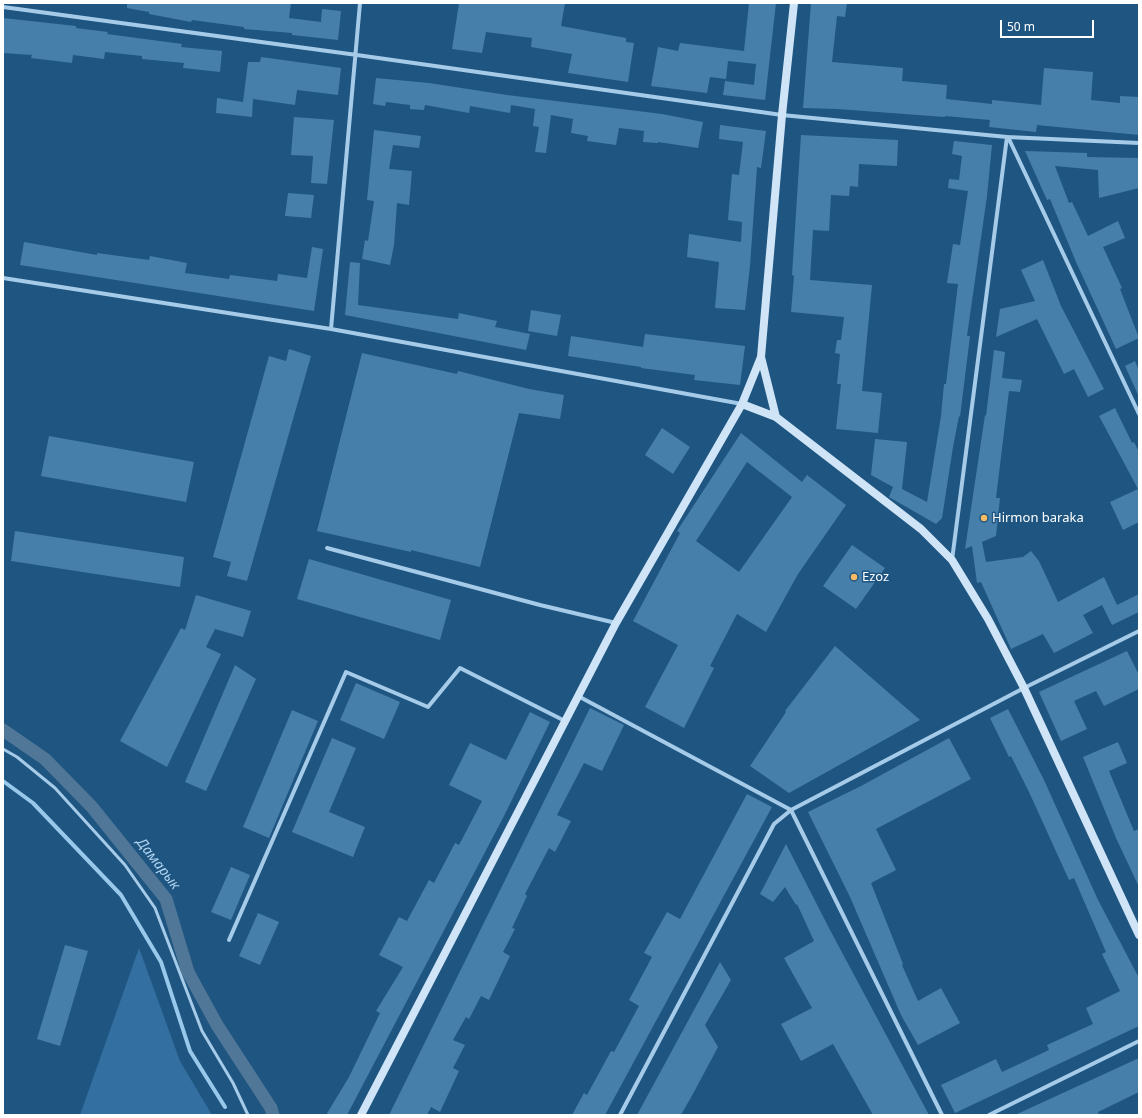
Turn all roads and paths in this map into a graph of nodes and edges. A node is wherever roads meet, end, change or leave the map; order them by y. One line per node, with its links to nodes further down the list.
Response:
1 (360, 3): 4 (street)
2 (794, 3): 5 (main road)
3 (3, 7): 4 (street)
4 (356, 54): 5 (street); 9 (street)
5 (782, 115): 6 (street); 10 (main road)
6 (1007, 136): 7 (street); 12 (street); 15 (street)
7 (1139, 143)
8 (3, 278): 9 (street)
9 (331, 329): 11 (street)
10 (761, 357): 11 (main road); 13 (main road)
11 (742, 404): 13 (main road); 16 (main road)
12 (1139, 414)
13 (776, 417): 15 (main road)
14 (326, 548): 16 (street)
15 (952, 560): 18 (main road)
16 (616, 623): 19 (main road)
17 (1139, 631): 18 (street)
18 (1024, 688): 22 (street); 23 (main road)
19 (578, 696): 20 (main road); 22 (street)
20 (565, 721): 24 (street); 27 (main road)
21 (3, 749): 26 (lane)
22 (791, 810): 28 (street); 29 (street)
23 (1139, 935)
24 (229, 940)
25 (1139, 1041): 30 (street)
26 (248, 1115)
27 (361, 1115)
28 (620, 1115)
29 (942, 1115)
30 (989, 1115)

